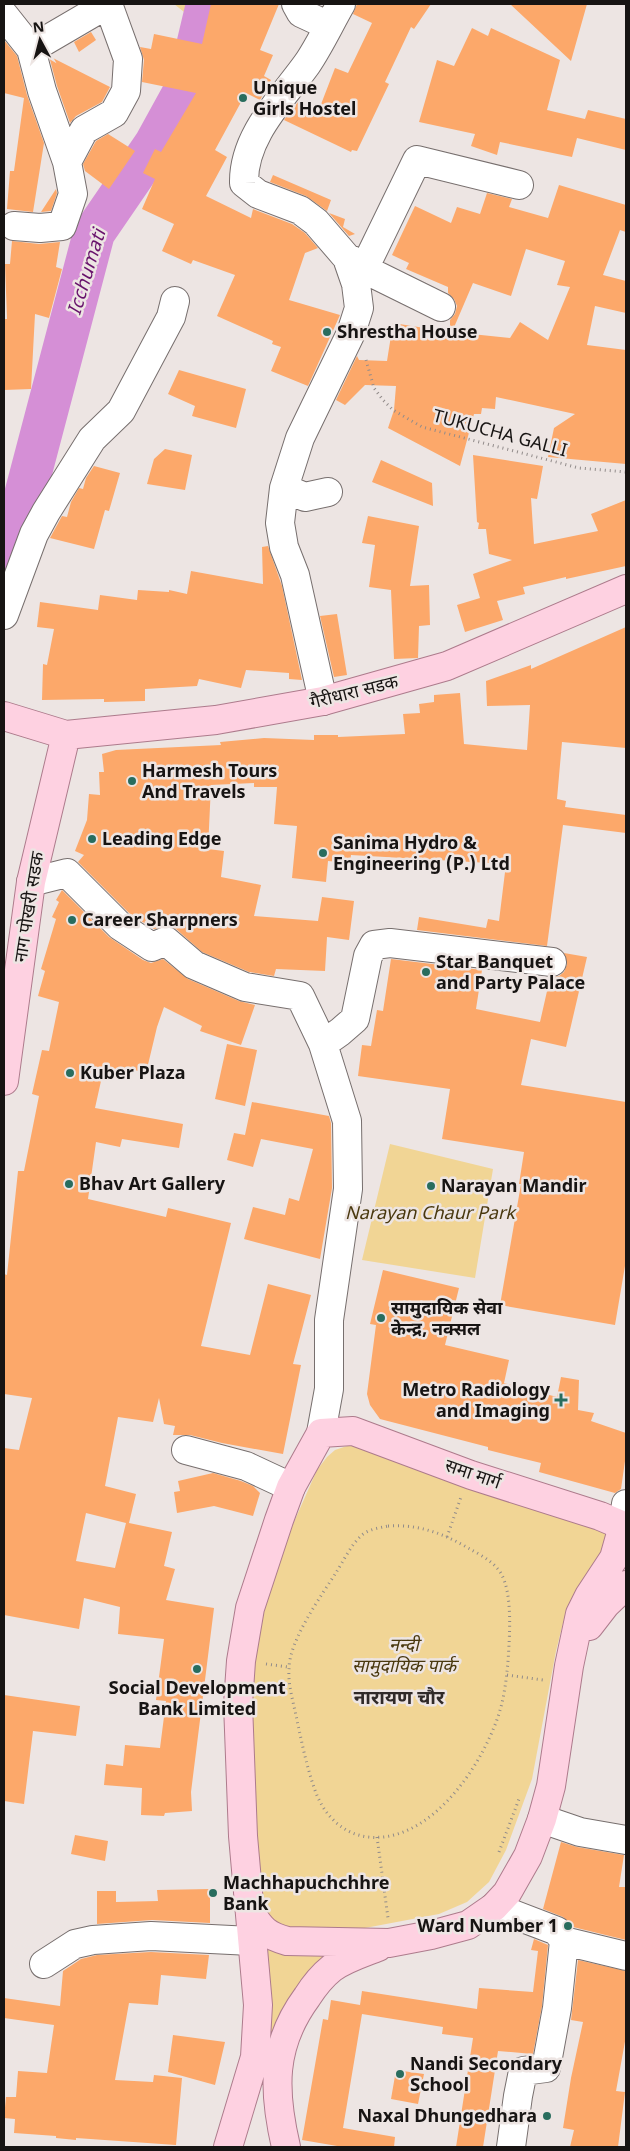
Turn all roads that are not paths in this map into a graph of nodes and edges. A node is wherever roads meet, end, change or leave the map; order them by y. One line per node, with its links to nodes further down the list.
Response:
1 (108, 4): 5 (street); 6 (street)
2 (296, 4): 4 (street)
3 (4, 15): 5 (street)
4 (335, 15): 9 (street)
5 (31, 49): 6 (street)
6 (67, 162): 8 (street)
7 (519, 185): 9 (street)
8 (14, 226)
9 (355, 263): 11 (street); 12 (street)
10 (175, 301): 15 (street)
11 (442, 307)
12 (284, 488): 13 (street); 16 (street)
13 (328, 492)
14 (626, 589): 16 (main road, गैरीधारा सडक)
15 (4, 615)
16 (323, 702): 18 (main road, गैरीधारा सडक)
17 (4, 716): 18 (main road)
18 (66, 734): 19 (main road, नाग पोखरी सडक)
19 (30, 882): 21 (street); 22 (main road, नाग पोखरी सडक)
20 (552, 962): 21 (street)
21 (323, 1044): 23 (street)
22 (4, 1081)
23 (321, 1433): 25 (main road); 26 (main road, समा मार्ग)
24 (186, 1450): 25 (street)
25 (291, 1487): 32 (main road)
26 (625, 1519): 28 (main road)
27 (626, 1585): 28 (main road)
28 (557, 1669): 29 (main road)
29 (542, 1819): 30 (street); 31 (main road)
30 (626, 1840)
31 (494, 1906): 33 (main road); 35 (street)
32 (250, 1912): 33 (main road); 34 (main road)
33 (389, 1926): 38 (main road)
34 (251, 1941): 37 (street); 38 (main road)
35 (564, 1941): 36 (street); 41 (street)
36 (626, 1956)
37 (44, 1964)
38 (264, 2074): 39 (main road); 40 (main road)
39 (228, 2147)
40 (286, 2147)
41 (511, 2147)

